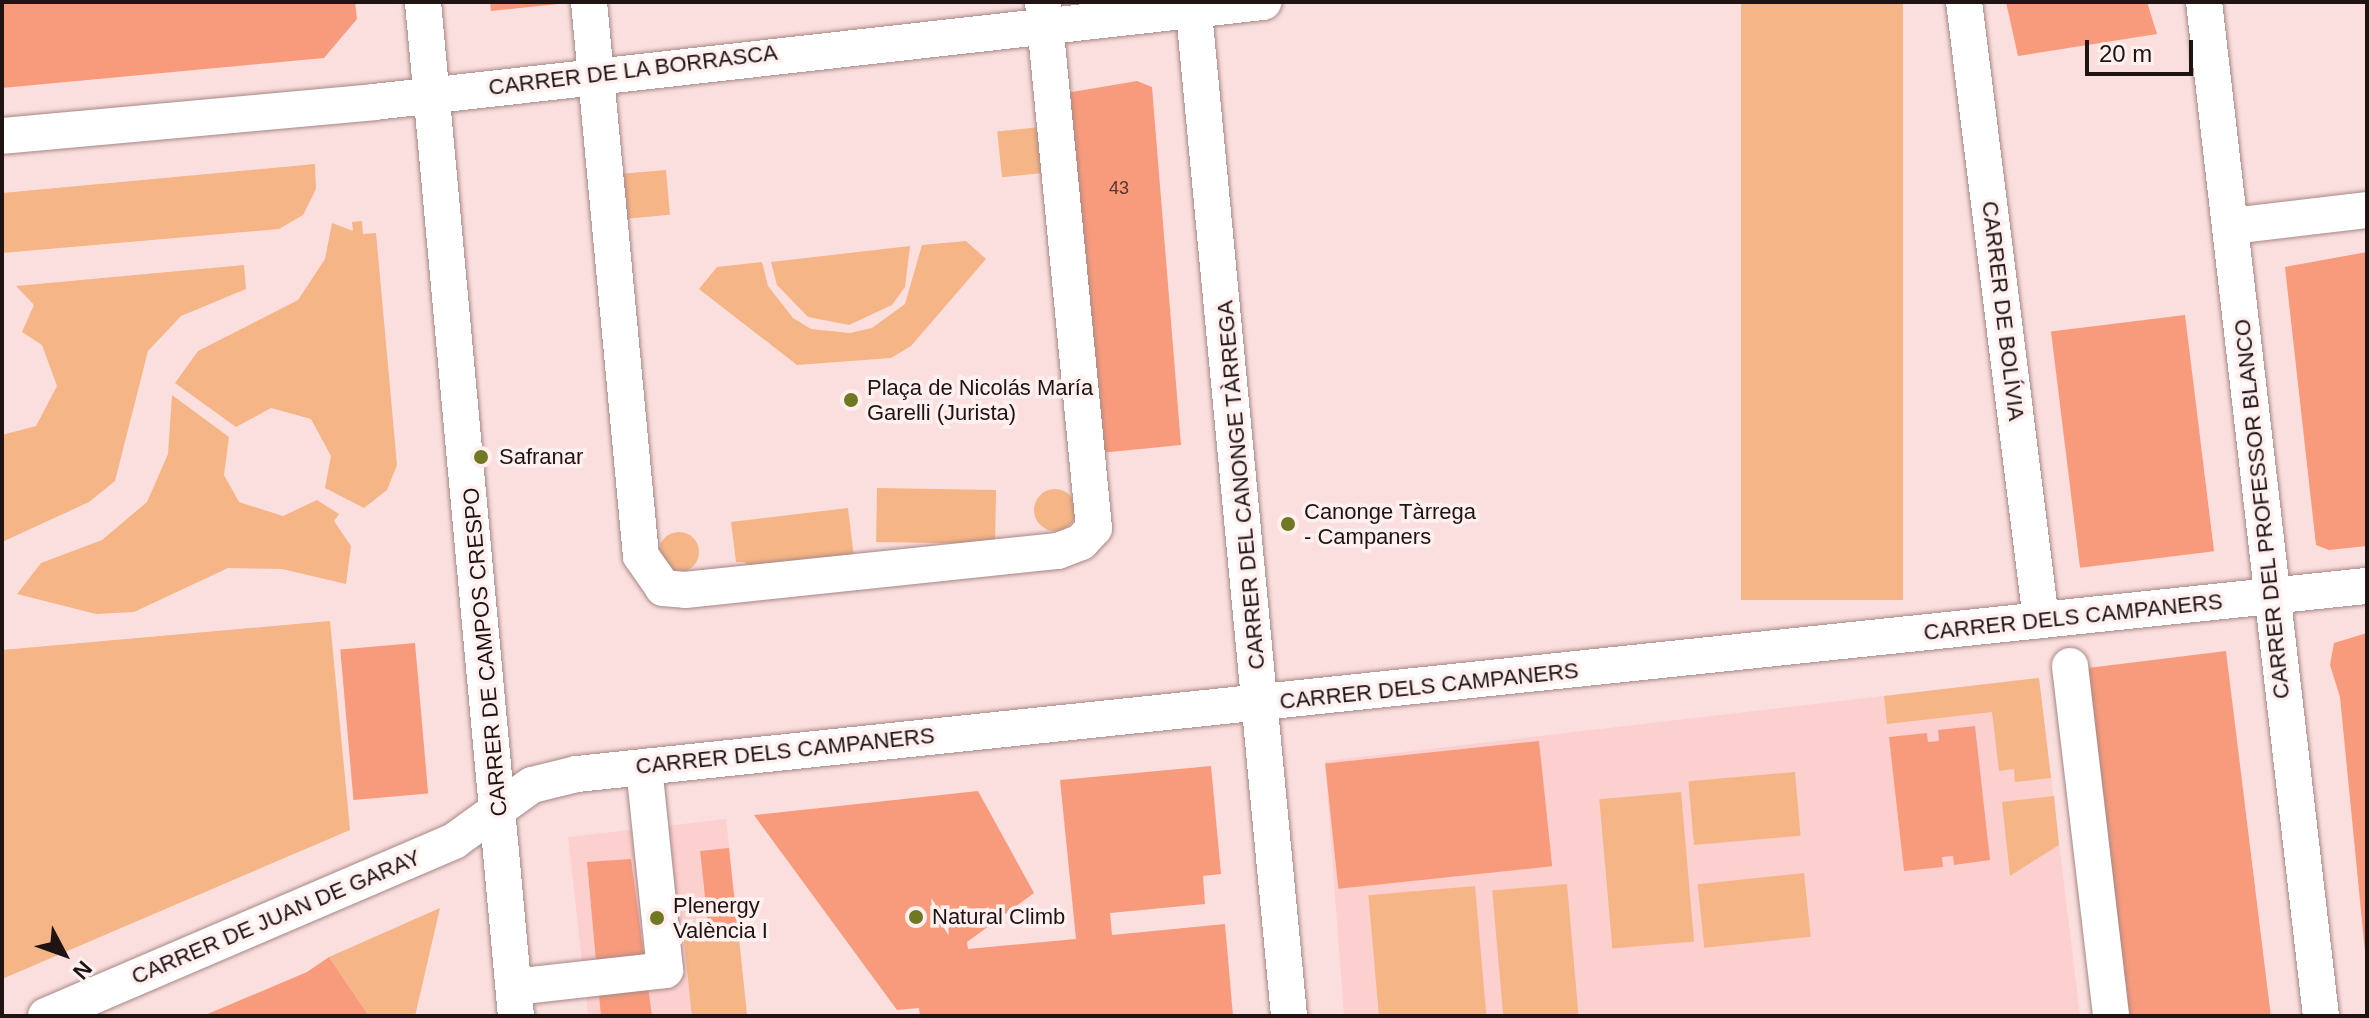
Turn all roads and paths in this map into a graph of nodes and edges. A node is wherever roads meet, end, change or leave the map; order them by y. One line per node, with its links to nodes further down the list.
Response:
1 (423, 2): 9 (street, CARRER DE CAMPOS CRESPO)
2 (589, 2): 8 (street)
3 (1263, 2): 6 (street, CARRER DE LA BORRASCA)
4 (1964, 2): 15 (street, CARRER DE BOLÍVIA)
5 (2204, 2): 12 (street, CARRER DEL PROFESSOR BLANCO)
6 (1193, 6): 7 (street, CARRER DE LA BORRASCA); 17 (street, CARRER DEL CANONGE TÀRREGA)
7 (1044, 13): 8 (street, CARRER DE LA BORRASCA); 8 (street)
8 (594, 73): 9 (street, CARRER DE LA BORRASCA)
9 (431, 96): 10 (street, CARRER DE LA BORRASCA); 19 (street, CARRER DE CAMPOS CRESPO)
10 (2, 136)
11 (2367, 210): 12 (street)
12 (2232, 226): 14 (street, CARRER DEL PROFESSOR BLANCO)
13 (2367, 586): 14 (street, CARRER DELS CAMPANERS)
14 (2271, 596): 15 (street, CARRER DELS CAMPANERS); 24 (street, CARRER DEL PROFESSOR BLANCO)
15 (2041, 620): 17 (street, CARRER DELS CAMPANERS)
16 (2070, 666): 23 (street)
17 (1261, 702): 18 (street, CARRER DELS CAMPANERS); 22 (street, CARRER DEL CANONGE TÀRREGA)
18 (644, 767): 19 (street, CARRER DELS CAMPANERS); 20 (street)
19 (500, 809): 20 (street, CARRER DE CAMPOS CRESPO); 21 (street, CARRER DE JUAN DE GARAY)
20 (515, 1002)
21 (46, 1016)
22 (1289, 1016)
23 (2111, 1016)
24 (2321, 1016)

